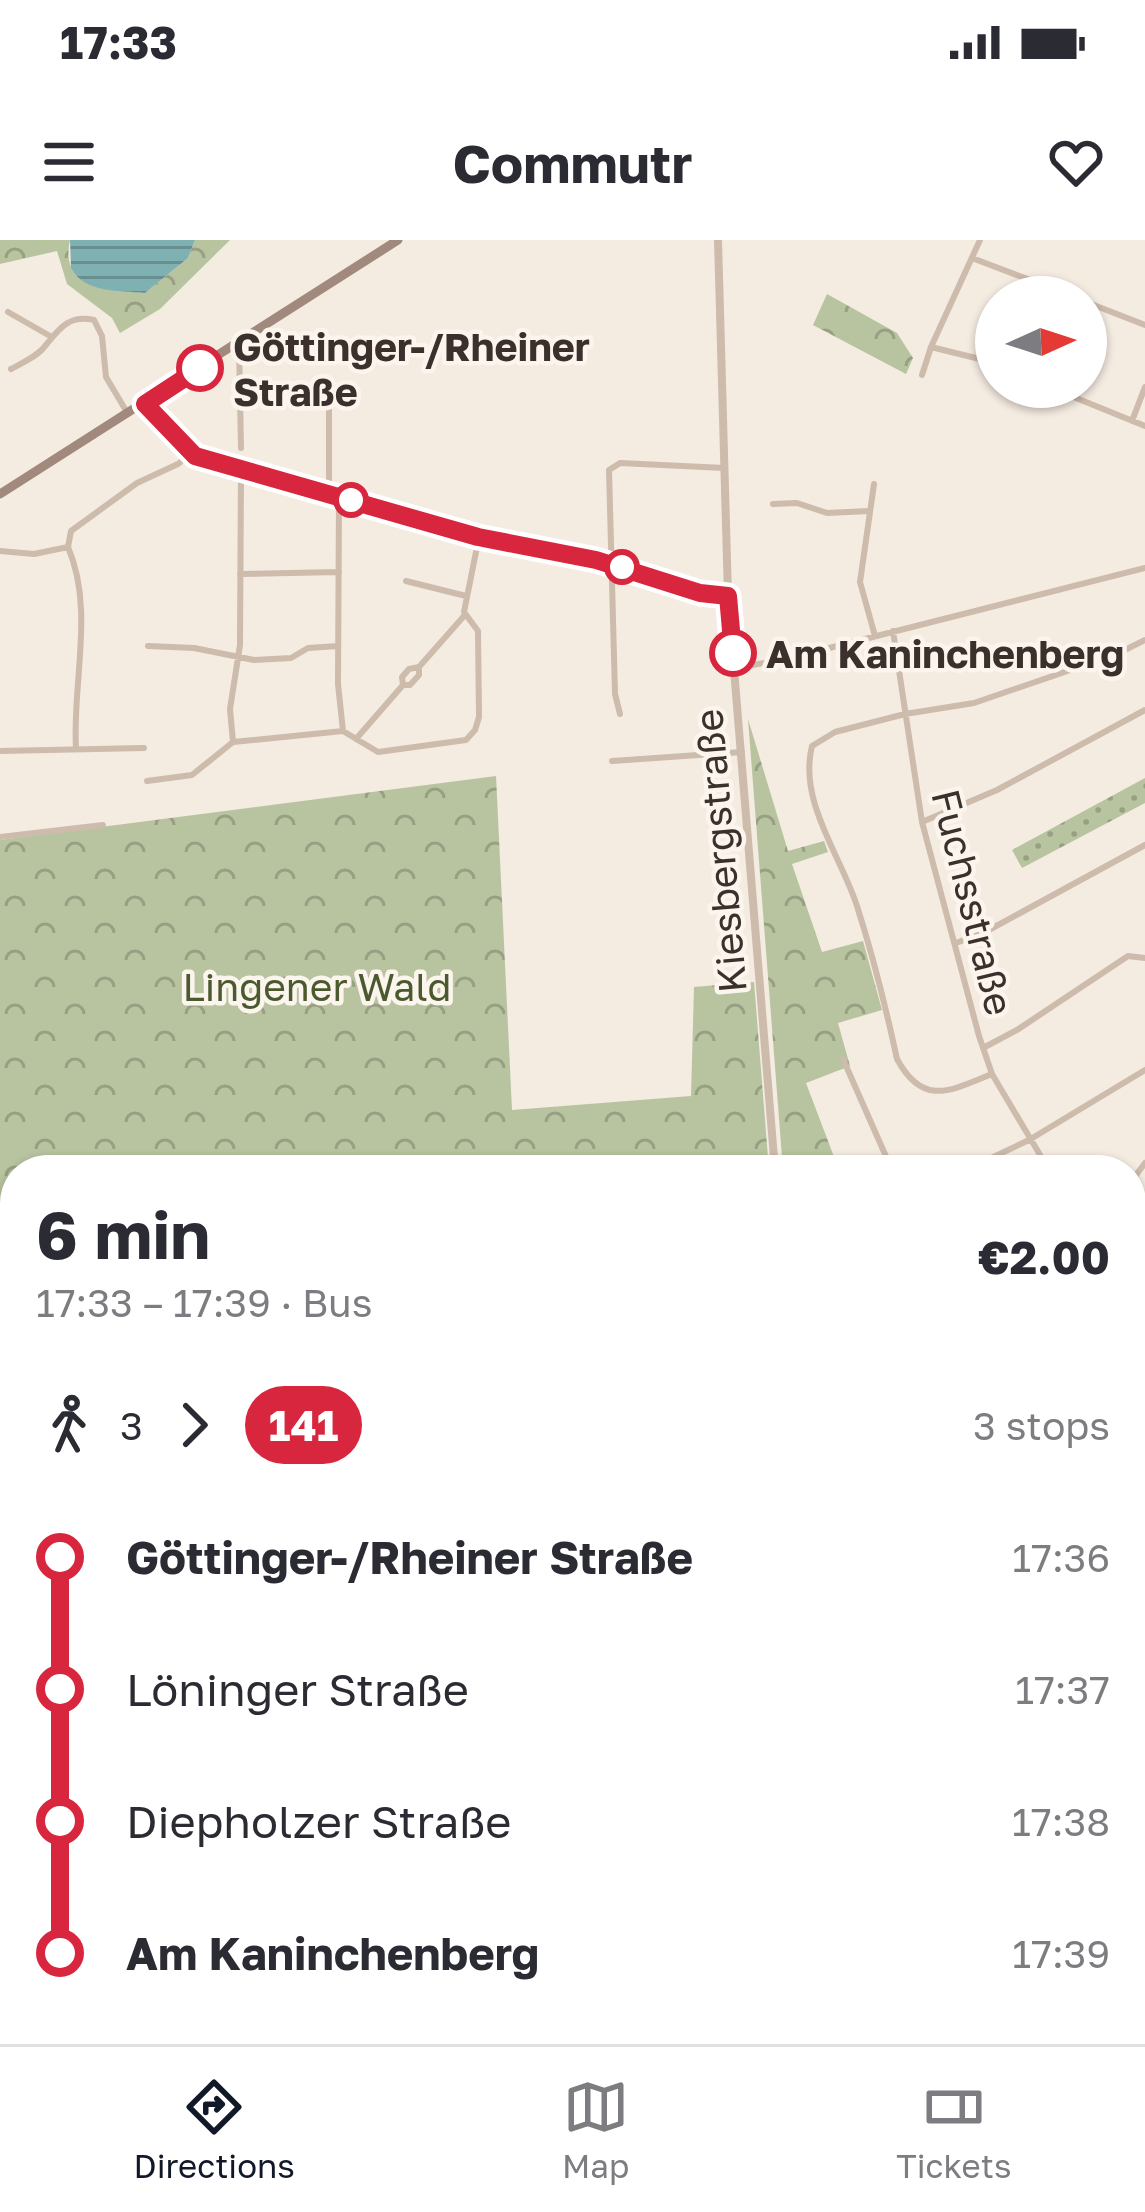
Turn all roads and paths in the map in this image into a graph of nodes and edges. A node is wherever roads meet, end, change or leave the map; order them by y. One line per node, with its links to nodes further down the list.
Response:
1 (398, 240): 10 (main road)
2 (718, 240): 24 (street, Kiesbergstraße)
3 (980, 240): 4 (street)
4 (971, 258): 5 (street); 11 (street)
5 (1019, 276)
6 (1107, 310): 8 (street)
7 (8, 311): 9 (street)
8 (1145, 325)
9 (50, 336): 13 (street); 19 (street)
10 (239, 343): 17 (main road); 22 (street)
11 (931, 347): 12 (street); 14 (street)
12 (975, 358)
13 (11, 369)
14 (922, 375)
15 (1145, 387): 20 (street)
16 (326, 400): 27 (street)
17 (145, 404): 19 (main road); 23 (street)
18 (1100, 408): 20 (street)
19 (128, 414): 28 (main road)
20 (1132, 421): 21 (street)
21 (1145, 426)
22 (241, 448)
23 (190, 454): 25 (street); 33 (street)
24 (724, 468): 35 (street); 41 (street, Kiesbergstraße)
25 (241, 470): 27 (street); 38 (street)
26 (874, 484): 31 (street)
27 (328, 493): 29 (street)
28 (0, 494)
29 (339, 497): 32 (street); 37 (street)
30 (772, 504): 31 (street)
31 (869, 511): 44 (street)
32 (478, 537): 35 (street); 40 (street)
33 (68, 547): 34 (street); 56 (street)
34 (0, 551)
35 (611, 564): 41 (street); 51 (street)
36 (1145, 568): 43 (street)
37 (339, 572): 38 (street); 47 (street)
38 (240, 574): 48 (street)
39 (406, 581): 40 (street)
40 (466, 596): 42 (street)
41 (728, 596): 49 (street, Kiesbergstraße)
42 (464, 616): 54 (street); 54 (street)
43 (892, 632): 44 (street); 52 (street, Fuchsstraße)
44 (875, 636): 49 (street)
45 (1145, 640): 52 (street)
46 (148, 646): 48 (street)
47 (338, 646): 48 (street); 53 (street)
48 (238, 657): 55 (street)
49 (735, 668): 59 (street, Kiesbergstraße)
50 (1145, 710): 62 (street)
51 (620, 714)
52 (905, 714): 62 (street, Fuchsstraße); 71 (street)
53 (343, 731): 54 (street); 55 (street)
54 (356, 739)
55 (232, 742): 61 (street)
56 (76, 748): 57 (street); 58 (street)
57 (143, 748)
58 (0, 751)
59 (742, 752): 60 (street); 73 (street, Kiesbergstraße)
60 (612, 761)
61 (147, 782)
62 (922, 822): 66 (street, Fuchsstraße)
63 (103, 825): 64 (street)
64 (0, 837)
65 (1145, 844): 66 (street)
66 (956, 943): 68 (street, Fuchsstraße)
67 (1145, 958): 68 (street)
68 (983, 1048): 71 (street, Fuchsstraße)
69 (843, 1058): 74 (street)
70 (1145, 1070): 72 (street)
71 (992, 1074): 72 (street, Fuchsstraße)
72 (1029, 1140): 75 (street); 76 (street, Fuchsstraße)
73 (774, 1155)
74 (885, 1155)
75 (998, 1155)
76 (1038, 1155)

